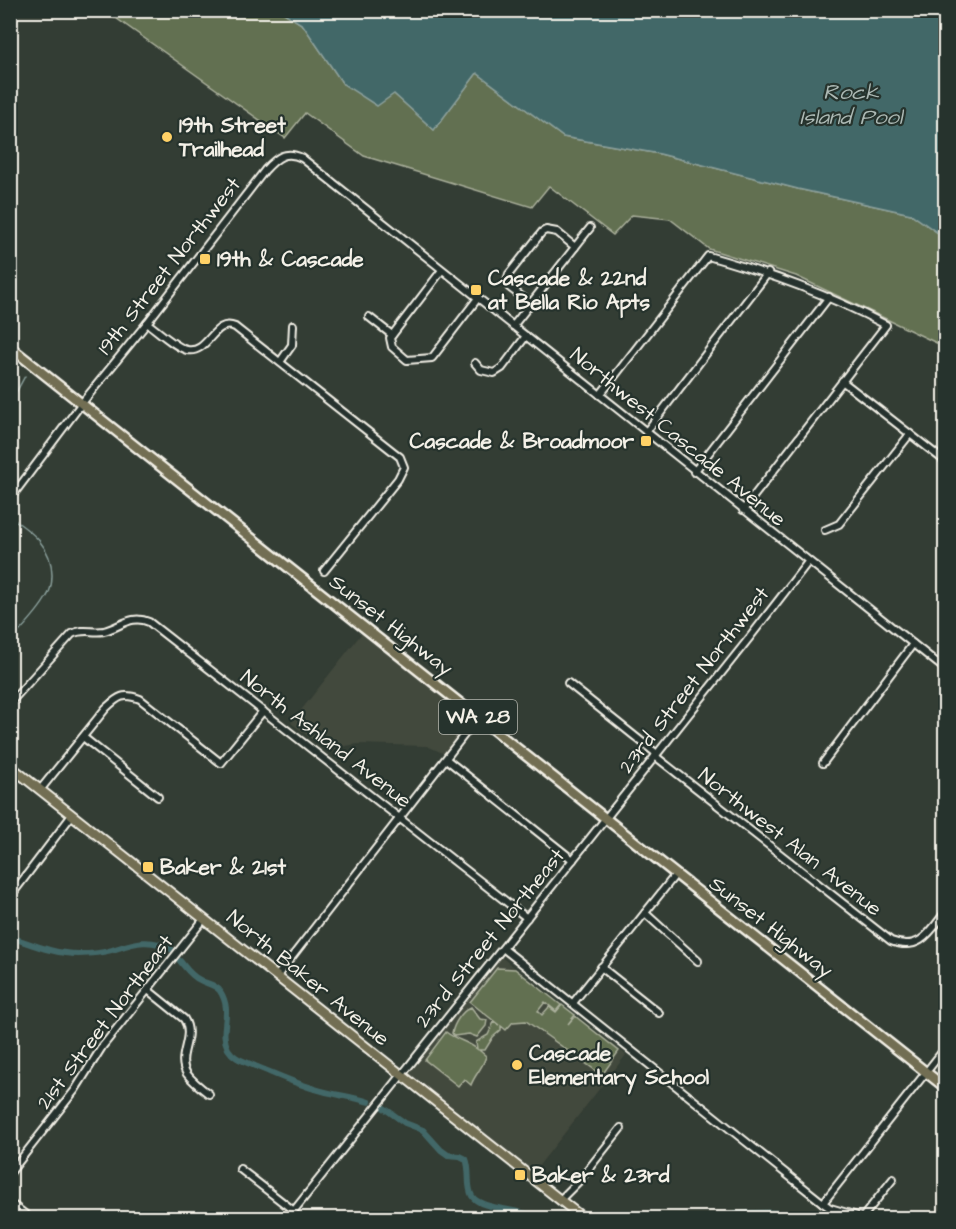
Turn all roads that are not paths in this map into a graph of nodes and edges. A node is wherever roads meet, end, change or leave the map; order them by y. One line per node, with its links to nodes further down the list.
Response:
1 (286, 154): 4 (street, Northwest Cascade Avenue); 10 (street, 19th Street Northwest)
2 (590, 228): 3 (street)
3 (575, 247): 8 (street); 8 (street)
4 (442, 270): 7 (street, Northwest Cascade Avenue); 13 (street)
5 (768, 273): 6 (street); 19 (street); 21 (street)
6 (829, 297): 18 (street); 24 (street)
7 (478, 298): 12 (street, Northwest Cascade Avenue); 13 (street)
8 (530, 303): 12 (street)
9 (369, 317): 13 (street)
10 (147, 323): 16 (street); 20 (street, 19th Street Northwest)
11 (293, 324): 16 (street)
12 (513, 326): 14 (street, Northwest Cascade Avenue)
13 (392, 335)
14 (526, 336): 17 (street); 19 (street, Northwest Cascade Avenue)
15 (10, 347): 20 (highway, Sunset Highway / WA 28)
16 (280, 362): 29 (street)
17 (475, 363)
18 (842, 381): 22 (street); 26 (street)
19 (600, 395): 21 (street, Northwest Cascade Avenue)
20 (82, 403): 25 (street, 19th Street Northwest); 35 (highway, Sunset Highway / WA 28)
21 (646, 432): 24 (street, Northwest Cascade Avenue)
22 (910, 434): 23 (street); 27 (street)
23 (945, 462)
24 (694, 472): 26 (street, Northwest Cascade Avenue)
25 (10, 499)
26 (743, 510): 28 (street, Northwest Cascade Avenue)
27 (825, 530)
28 (808, 562): 30 (street, Northwest Cascade Avenue); 37 (street, 23rd Street Northwest)
29 (324, 571)
30 (913, 644): 31 (street, Northwest Cascade Avenue); 39 (street)
31 (945, 670)
32 (568, 682): 37 (street, Northwest Alan Avenue)
33 (10, 703): 34 (street, North Ashland Avenue)
34 (263, 711): 36 (street); 44 (street, North Ashland Avenue)
35 (478, 717): 38 (street); 45 (highway, Sunset Highway / WA 28)
36 (83, 737): 41 (street); 42 (street)
37 (656, 755): 45 (street, 23rd Street Northwest); 49 (street, Northwest Alan Avenue)
38 (446, 759): 44 (street); 46 (street)
39 (824, 763)
40 (10, 766): 41 (main road, North Baker Avenue)
41 (40, 790): 43 (main road, North Baker Avenue)
42 (158, 797)
43 (72, 815): 48 (street); 52 (main road, North Baker Avenue)
44 (400, 818): 51 (street, North Ashland Avenue); 56 (street)
45 (606, 818): 46 (street, 23rd Street Northeast); 47 (highway, Sunset Highway / WA 28)
46 (573, 860): 51 (street, 23rd Street Northeast)
47 (676, 874): 50 (street); 61 (highway, Sunset Highway / WA 28)
48 (10, 897)
49 (945, 911)
50 (645, 913): 54 (street); 55 (street)
51 (527, 918): 53 (street, 23rd Street Northeast)
52 (204, 919): 56 (main road, North Baker Avenue); 57 (street, 21st Street Northeast)
53 (504, 949): 58 (street); 62 (street, 23rd Street Northeast)
54 (698, 961)
55 (601, 967): 58 (street); 59 (street)
56 (277, 976): 62 (main road, North Baker Avenue)
57 (148, 990): 64 (street); 67 (street, 21st Street Northeast)
58 (573, 1003): 71 (street)
59 (659, 1013)
60 (945, 1047): 61 (street)
61 (926, 1072): 63 (highway, Sunset Highway / WA 28); 71 (street)
62 (400, 1076): 69 (main road, North Baker Avenue); 72 (street, 23rd Street Northeast)
63 (945, 1088)
64 (209, 1094)
65 (621, 1128): 69 (street)
66 (240, 1169): 72 (street)
67 (10, 1173)
68 (893, 1179): 76 (street)
69 (560, 1200): 75 (main road, North Baker Avenue)
70 (10, 1203): 73 (street)
71 (824, 1203): 76 (street)
72 (294, 1211): 74 (street, 23rd Street Northeast)
73 (30, 1218)
74 (288, 1218)
75 (583, 1218)
76 (863, 1218)

